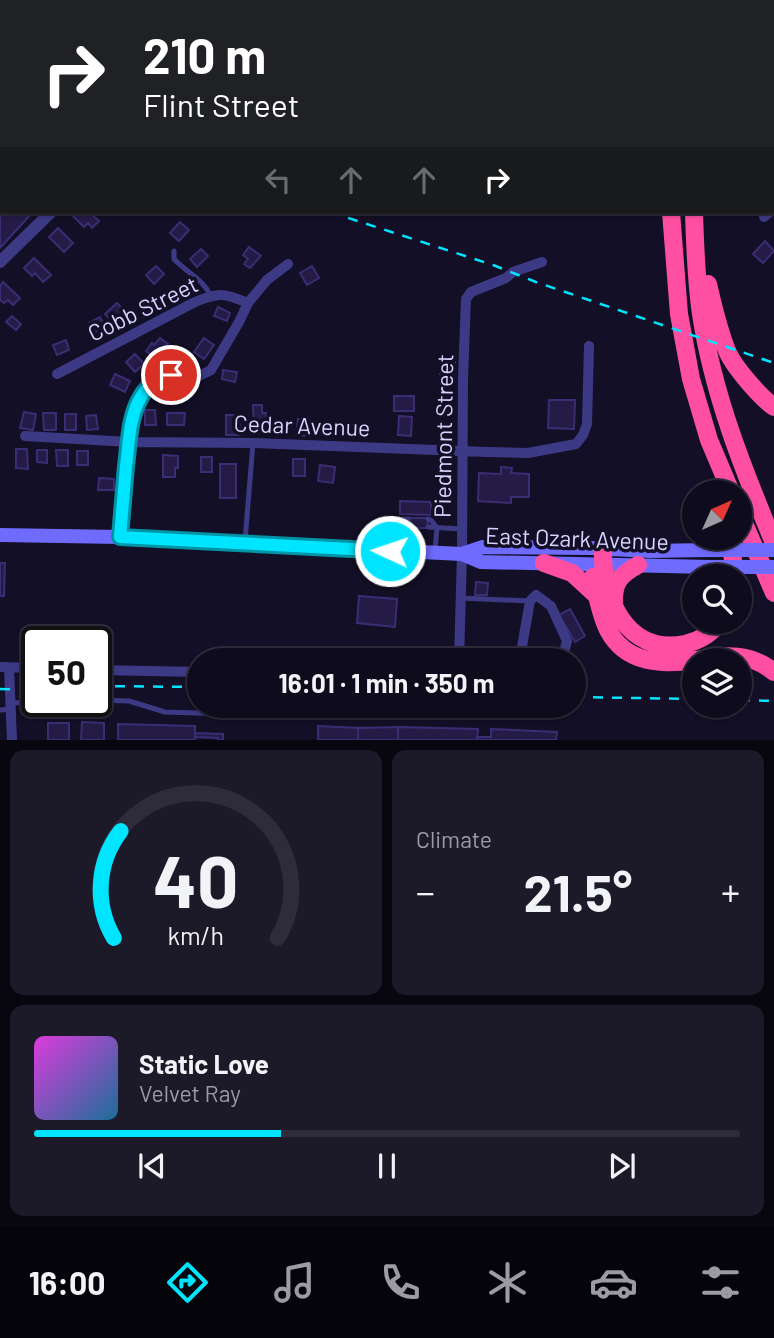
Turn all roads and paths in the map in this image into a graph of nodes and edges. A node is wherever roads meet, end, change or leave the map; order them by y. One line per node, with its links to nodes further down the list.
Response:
1 (49, 214): 6 (street)
2 (671, 214): 15 (highway)
3 (694, 214): 13 (highway)
4 (694, 214): 32 (highway)
5 (174, 251): 9 (lane)
6 (0, 262)
7 (542, 262): 18 (street, Piedmont Street)
8 (288, 264): 10 (street)
9 (211, 296): 10 (street, Cobb Street); 12 (street, Cobb Street)
10 (248, 303): 16 (street)
11 (589, 346): 18 (street, Cedar Avenue)
12 (57, 374)
13 (774, 407)
14 (25, 436): 16 (street, Cedar Avenue)
15 (709, 440): 19 (highway); 20 (highway)
16 (129, 442): 17 (street, Cedar Avenue); 29 (street)
17 (253, 443): 18 (street, Cedar Avenue); 31 (lane)
18 (462, 452): 27 (street, Piedmont Street)
19 (717, 480)
20 (726, 480)
21 (409, 519): 23 (lane)
22 (428, 519): 26 (lane)
23 (397, 526): 24 (lane); 34 (lane)
24 (409, 526)
25 (428, 527): 26 (lane)
26 (437, 528): 27 (lane); 35 (lane)
27 (462, 529): 36 (street, Piedmont Street)
28 (0, 535): 29 (main road, East Ozark Avenue)
29 (120, 537): 31 (main road, East Ozark Avenue)
30 (752, 542): 41 (highway)
31 (245, 543): 34 (main road, East Ozark Avenue)
32 (774, 543)
33 (774, 550): 37 (main road, East Ozark Avenue, bridge)
34 (390, 551): 35 (main road, East Ozark Avenue)
35 (435, 553): 36 (main road, East Ozark Avenue)
36 (462, 554): 37 (main road, East Ozark Avenue); 38 (main road, East Ozark Avenue); 43 (street, Piedmont Street)
37 (596, 556): 38 (main road, East Ozark Avenue); 39 (main road, East Ozark Avenue); 42 (highway); 45 (highway)
38 (544, 563): 42 (highway)
39 (638, 565): 40 (main road, East Ozark Avenue, bridge); 45 (highway)
40 (774, 567)
41 (774, 593)
42 (597, 596): 51 (highway)
43 (461, 598): 44 (lane); 47 (street, Piedmont Street)
44 (530, 601): 48 (street); 49 (street)
45 (614, 607): 46 (highway)
46 (707, 634)
47 (459, 648)
48 (522, 648)
49 (565, 648)
50 (752, 660): 55 (highway)
51 (682, 661)
52 (4, 667): 57 (street)
53 (112, 670): 54 (street)
54 (187, 672)
55 (774, 672)
56 (112, 700): 58 (lane)
57 (7, 707): 59 (street)
58 (187, 713)
59 (12, 740)

